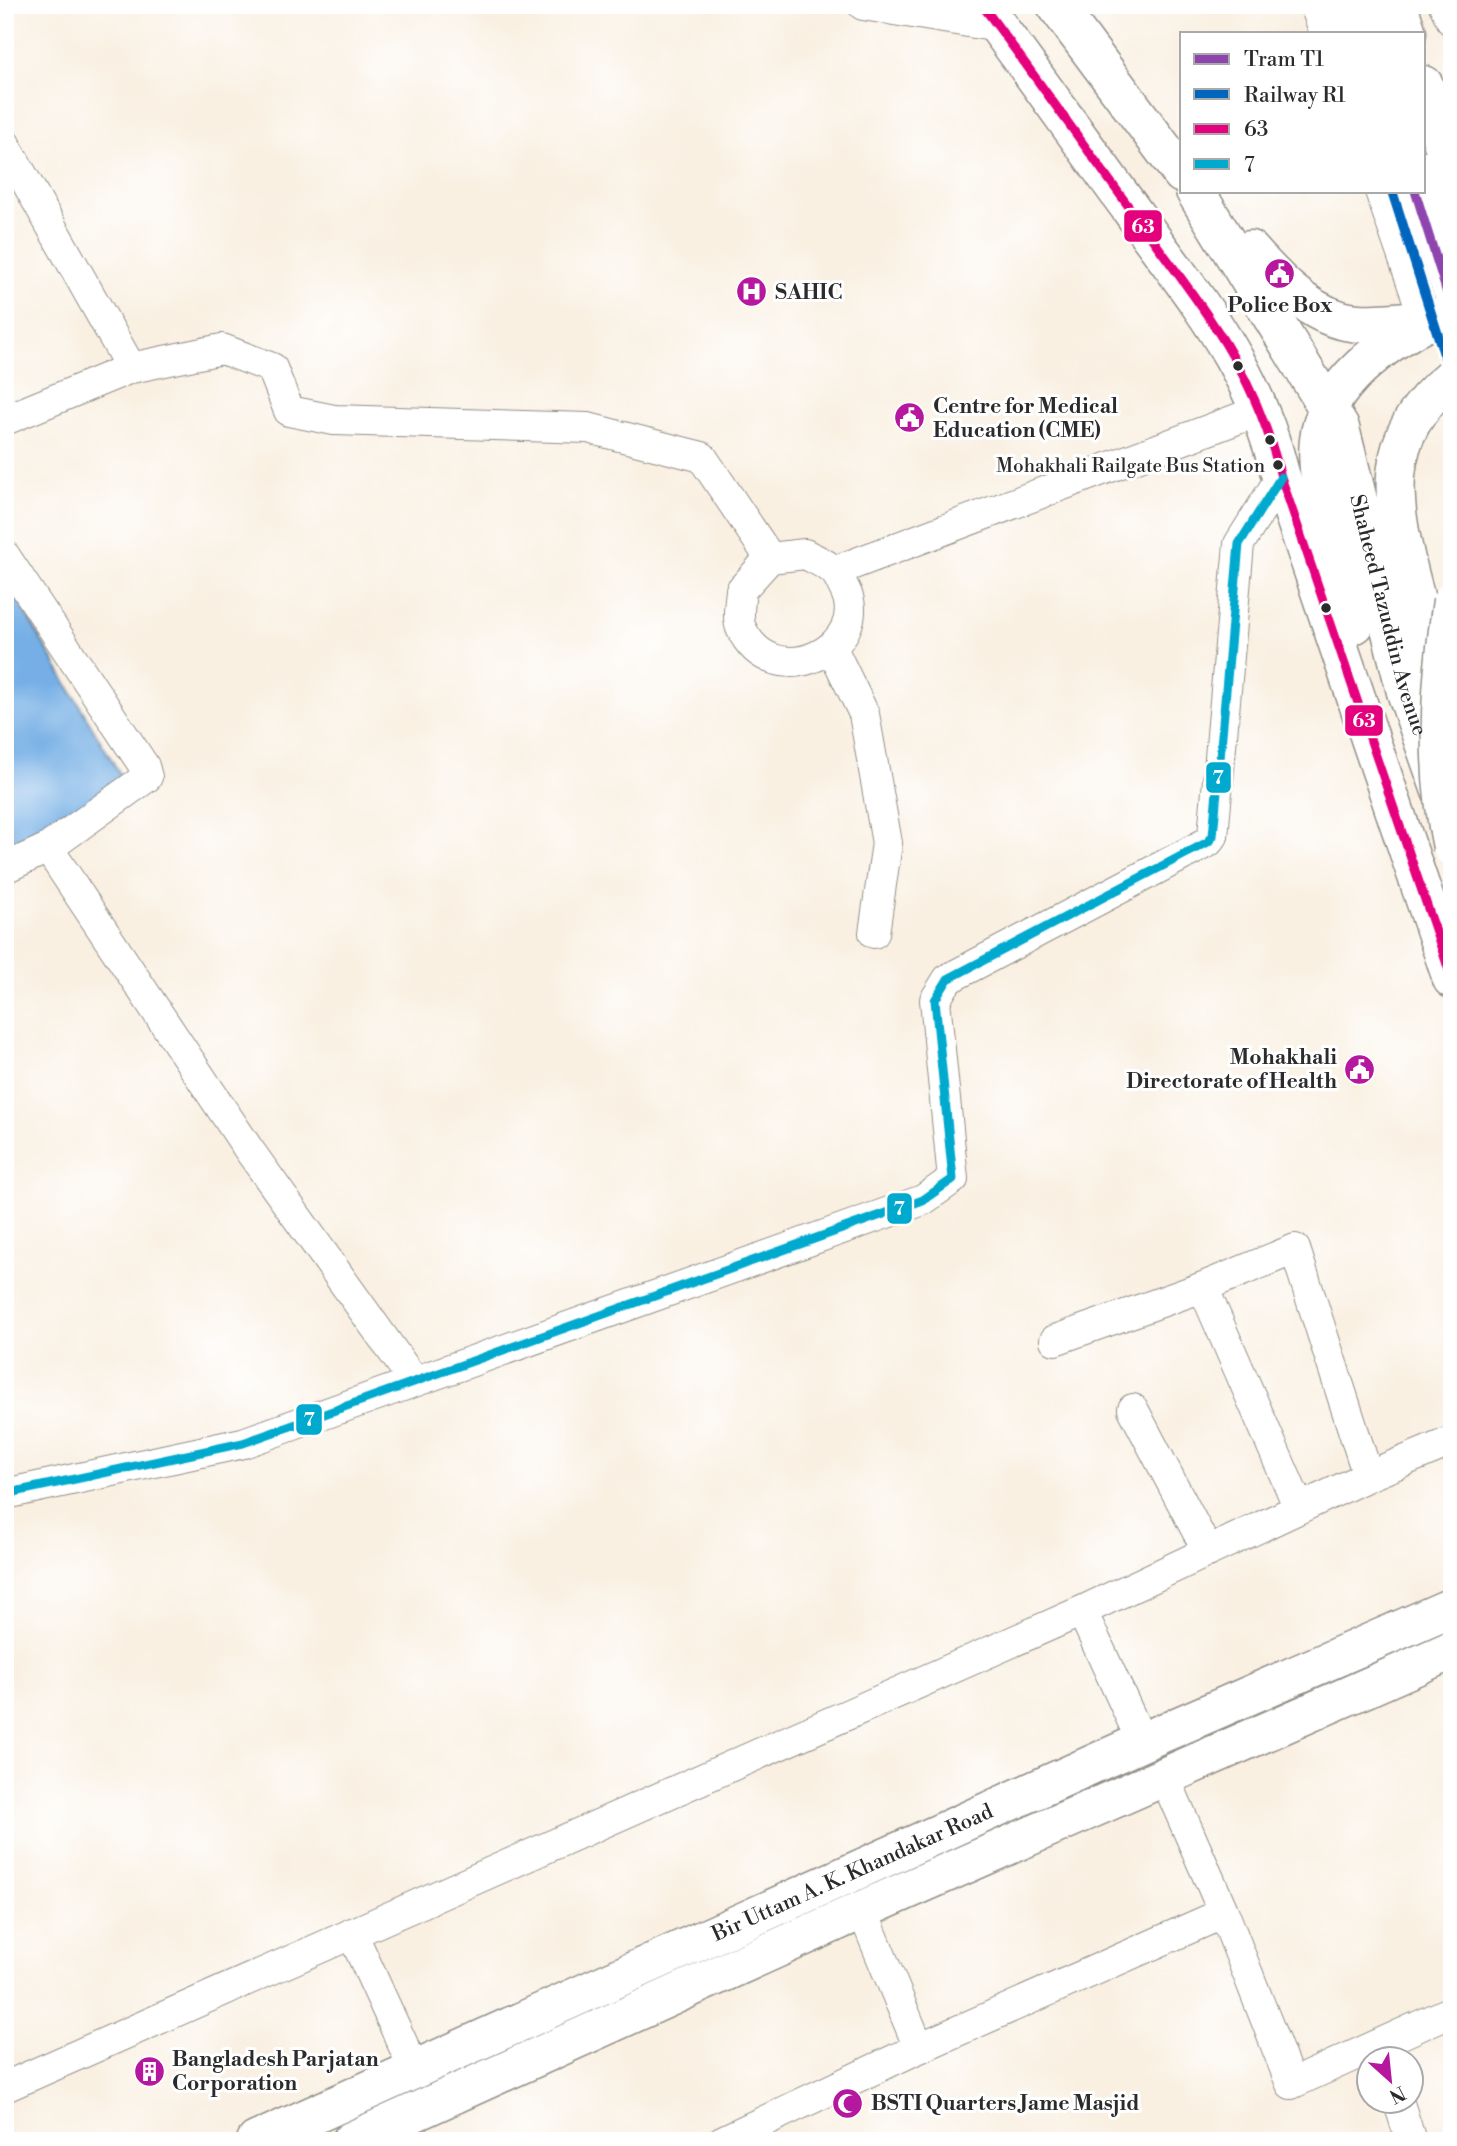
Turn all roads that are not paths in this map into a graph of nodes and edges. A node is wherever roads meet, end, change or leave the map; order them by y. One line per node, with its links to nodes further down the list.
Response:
1 (863, 5): 9 (street)
2 (1056, 5): 18 (main road)
3 (1315, 5): 11 (street)
4 (1339, 5): 12 (main road)
5 (1358, 5): 13 (main road)
6 (1374, 5): 14 (street)
7 (1398, 5): 15 (main road)
8 (1444, 5): 10 (street)
9 (991, 16): 31 (main road)
10 (1452, 22)
11 (1325, 32)
12 (1352, 32)
13 (1367, 32)
14 (1382, 32)
15 (1407, 32)
16 (1426, 91): 19 (main road)
17 (5, 144): 27 (street)
18 (1180, 170)
19 (1452, 171)
20 (1426, 172): 25 (street)
21 (1196, 192): 29 (main road, Shaheed Tazuddin Avenue)
22 (1198, 192): 26 (main road)
23 (1380, 192): 26 (street)
24 (1419, 192): 26 (main road)
25 (1452, 256)
26 (1440, 311): 29 (main road)
27 (131, 368): 30 (street); 33 (street)
28 (1452, 378): 37 (main road)
29 (1330, 409): 38 (main road, Shaheed Tazuddin Avenue); 42 (main road)
30 (5, 420)
31 (1272, 443): 34 (street); 42 (main road); 47 (street)
32 (5, 556): 40 (street)
33 (770, 558): 34 (street); 36 (street)
34 (835, 571): 36 (street)
35 (1452, 601): 39 (main road, bridge)
36 (832, 648): 43 (street)
37 (1452, 737)
38 (1452, 819)
39 (1452, 847)
40 (48, 848): 41 (street); 47 (street)
41 (5, 868)
42 (1419, 883): 44 (main road)
43 (874, 933)
44 (1452, 979)
45 (1203, 1287): 46 (street); 50 (street); 52 (street)
46 (1055, 1340)
47 (414, 1381): 51 (street)
48 (1133, 1409): 53 (street)
49 (1452, 1441): 50 (street)
50 (1368, 1476): 52 (street)
51 (5, 1494)
52 (1299, 1508): 53 (street)
53 (1208, 1552): 55 (street)
54 (1452, 1607): 57 (main road, Bir Uttam A. K. Khandakar Road)
55 (1082, 1611): 57 (street); 61 (street)
56 (1452, 1650): 58 (main road, Bir Uttam A. K. Khandakar Road)
57 (1142, 1742): 66 (main road, Bir Uttam A. K. Khandakar Road)
58 (1165, 1777): 59 (main road, Bir Uttam A. K. Khandakar Road); 60 (street)
59 (862, 1910): 64 (street); 70 (main road, Bir Uttam A. K. Khandakar Road)
60 (1224, 1913): 64 (street); 65 (street)
61 (352, 1933): 66 (street); 67 (street)
62 (1452, 2011): 63 (street)
63 (1393, 2044)
64 (919, 2048): 71 (street)
65 (1356, 2060)
66 (415, 2071): 69 (main road, Bir Uttam A. K. Khandakar Road)
67 (5, 2087)
68 (1402, 2114): 72 (street)
69 (256, 2141)
70 (351, 2141)
71 (722, 2141)
72 (1411, 2141)

